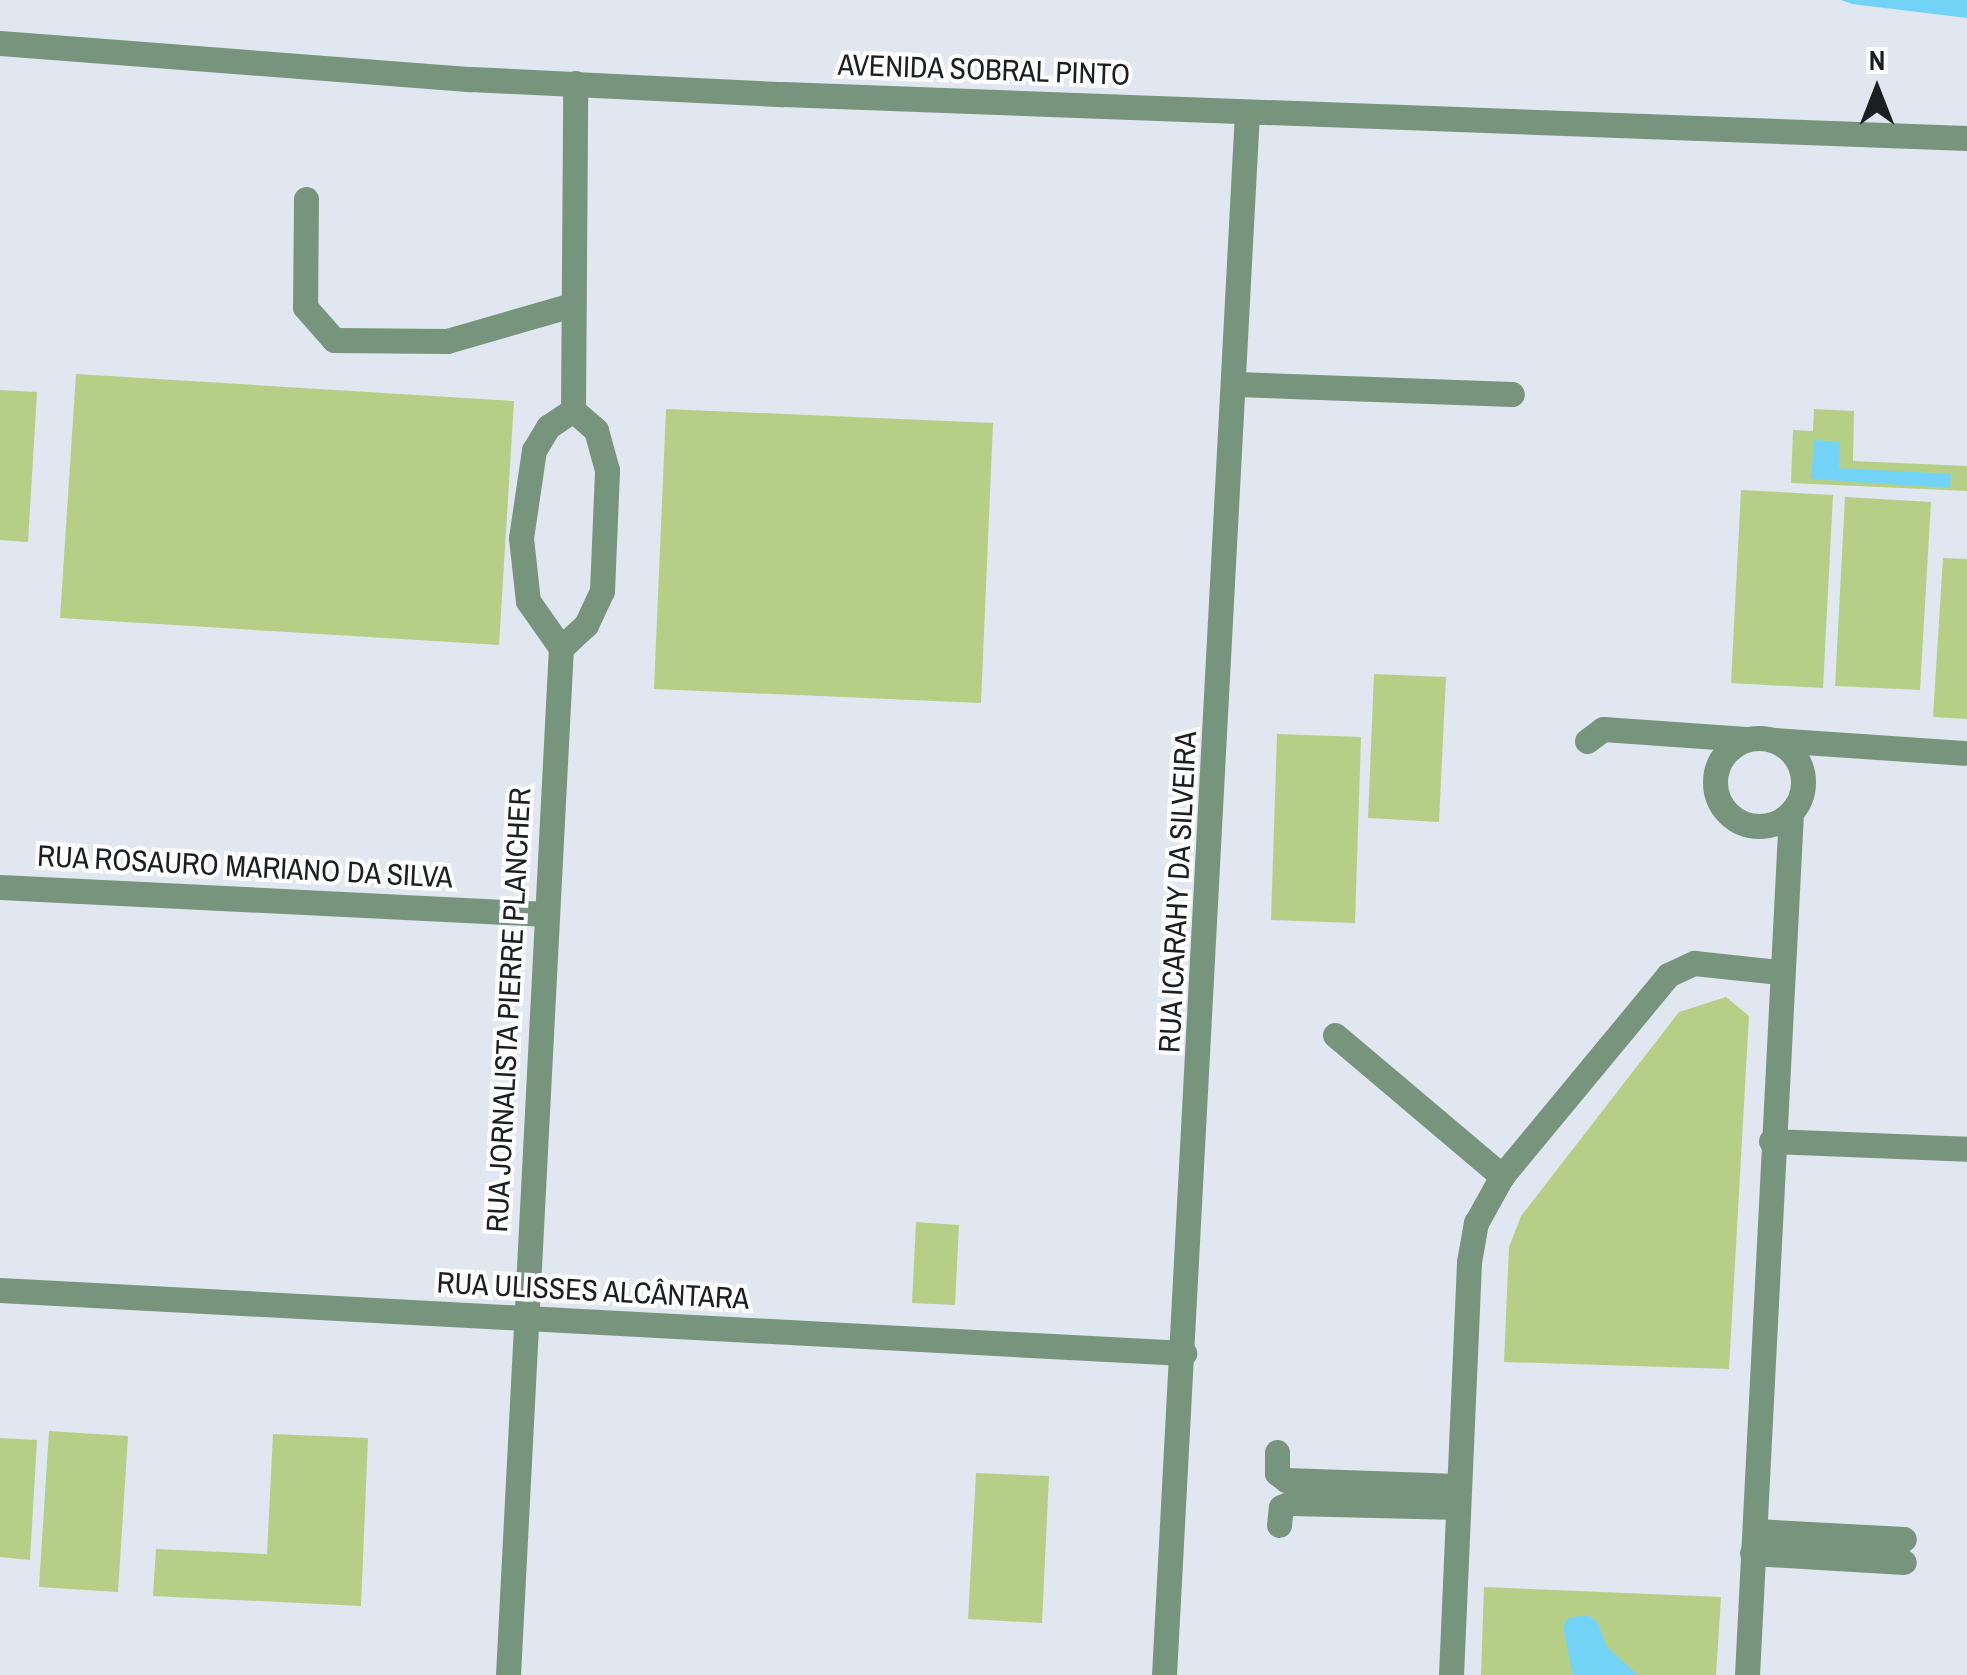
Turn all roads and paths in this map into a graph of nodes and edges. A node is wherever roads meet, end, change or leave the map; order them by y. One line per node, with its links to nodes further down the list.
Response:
1 (0, 43): 2 (street, AVENIDA SOBRAL PINTO)
2 (575, 83): 3 (street, AVENIDA SOBRAL PINTO); 6 (street)
3 (1247, 112): 4 (street, AVENIDA SOBRAL PINTO); 7 (street, RUA ICARAHY DA SILVEIRA)
4 (1967, 138)
5 (306, 199): 6 (street)
6 (572, 305): 9 (street)
7 (1237, 384): 8 (street); 25 (street, RUA ICARAHY DA SILVEIRA)
8 (1512, 394)
9 (573, 410): 10 (street); 10 (street)
10 (561, 648): 17 (street, RUA JORNALISTA PIERRE PLANCHER)
11 (1746, 740): 12 (street); 13 (street); 15 (street)
12 (1774, 740): 14 (street); 15 (street)
13 (1586, 741)
14 (1964, 753)
15 (1791, 813): 18 (street)
16 (0, 887): 17 (street, RUA ROSAURO MARIANO DA SILVA)
17 (546, 914): 24 (street, RUA JORNALISTA PIERRE PLANCHER)
18 (1778, 972): 20 (street); 22 (street)
19 (1336, 1035): 22 (street)
20 (1771, 1141): 21 (street); 29 (street)
21 (1967, 1149)
22 (1502, 1176): 27 (street)
23 (0, 1290): 24 (street, RUA ULISSES ALCÂNTARA)
24 (524, 1319): 25 (street, RUA ULISSES ALCÂNTARA); 31 (street, RUA JORNALISTA PIERRE PLANCHER)
25 (1184, 1353): 32 (street, RUA ICARAHY DA SILVEIRA)
26 (1277, 1452): 27 (street)
27 (1458, 1497): 28 (street); 33 (street)
28 (1279, 1525)
29 (1754, 1542): 30 (street); 34 (street)
30 (1904, 1550)
31 (508, 1675)
32 (1164, 1675)
33 (1451, 1675)
34 (1747, 1675)

